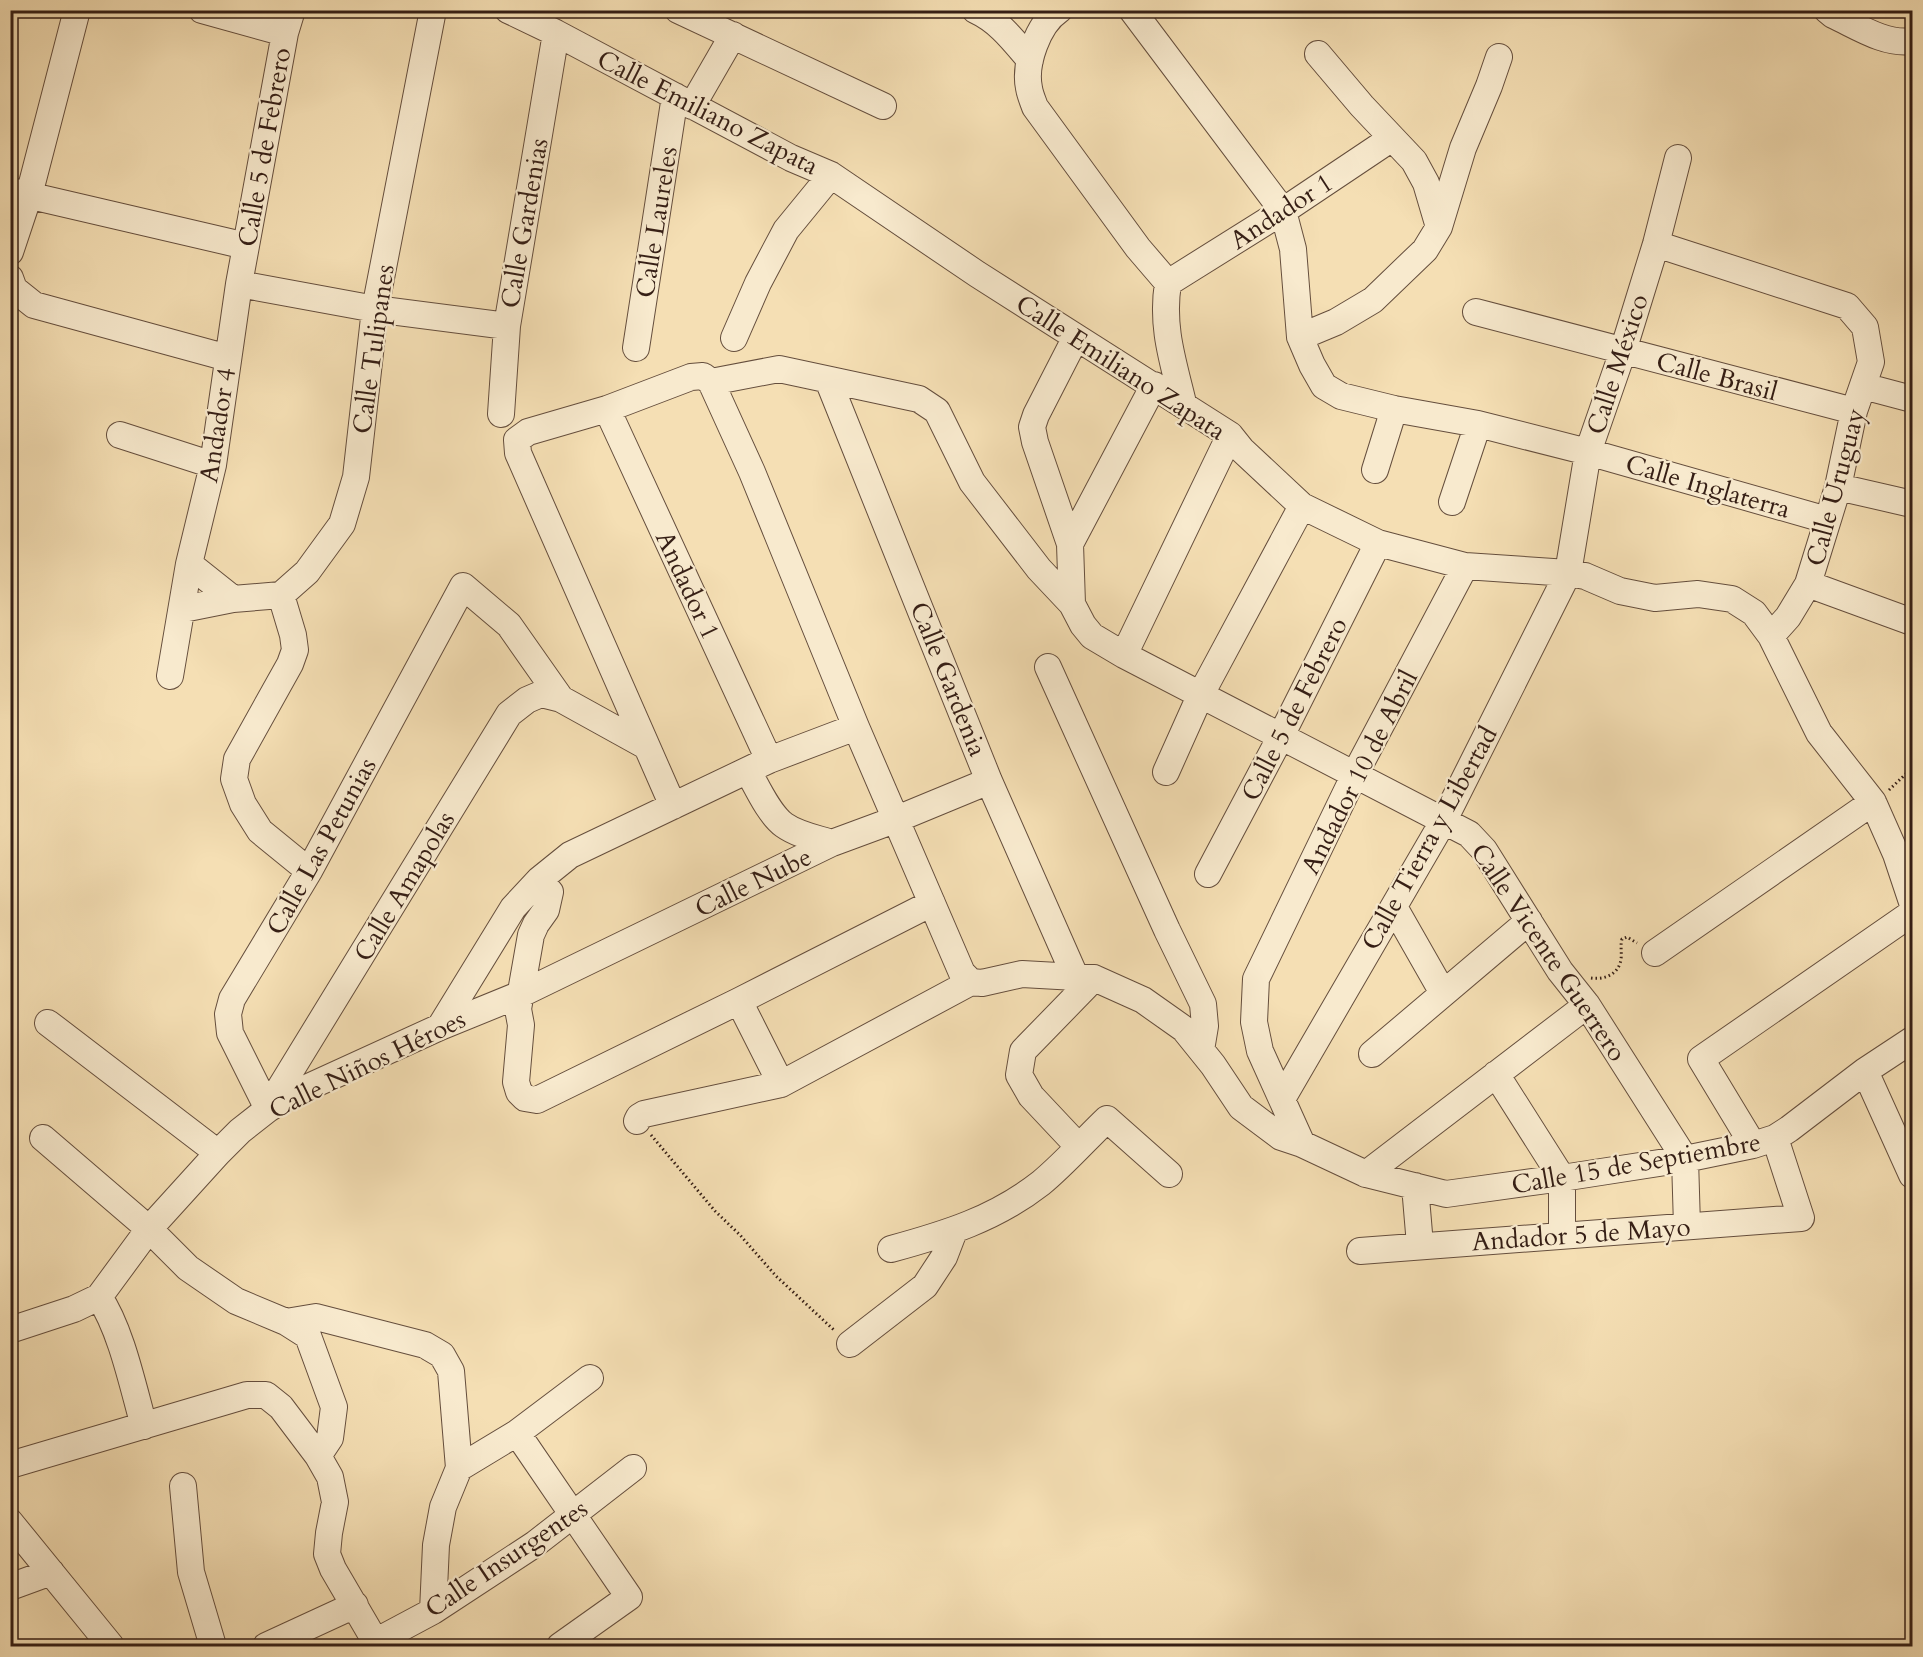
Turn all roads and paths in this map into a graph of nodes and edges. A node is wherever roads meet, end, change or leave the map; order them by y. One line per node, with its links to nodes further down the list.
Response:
1 (77, 10): 22 (street)
2 (202, 10): 10 (street)
3 (433, 10): 31 (street, Calle Tulipanes)
4 (508, 10): 11 (street, Calle Emiliano Zapata)
5 (678, 10): 12 (street)
6 (975, 10): 16 (street)
7 (1059, 10): 16 (street)
8 (1132, 10): 23 (street)
9 (1827, 10): 13 (street)
10 (288, 22): 26 (street, Calle 5 de Febrero)
11 (556, 33): 17 (street, Calle Emiliano Zapata); 33 (street, Calle Gardenias)
12 (733, 35): 17 (street); 18 (street)
13 (1912, 41)
14 (1318, 54): 19 (street)
15 (1498, 57): 24 (street)
16 (1030, 60): 29 (street)
17 (684, 101): 21 (street, Calle Emiliano Zapata); 37 (street, Calle Laureles)
18 (884, 106)
19 (1392, 138): 23 (street, Andador 1); 24 (street)
20 (1678, 158): 25 (street, Calle México)
21 (831, 175): 34 (street, Calle Emiliano Zapata); 36 (street)
22 (20, 193): 26 (street); 27 (street)
23 (1283, 211): 29 (street, Andador 1); 35 (street, Calle Inglaterra)
24 (1439, 227): 35 (street)
25 (1656, 244): 38 (street, Calle México); 43 (street, Calle Uruguay)
26 (246, 246): 30 (street, Calle 5 de Febrero)
27 (10, 252)
28 (10, 278): 39 (street)
29 (1168, 283): 45 (street)
30 (239, 284): 31 (street); 39 (street, Andador 4)
31 (375, 309): 33 (street); 67 (street, Calle Tulipanes)
32 (1476, 312): 38 (street, Calle Brasil)
33 (507, 326): 49 (street, Calle Gardenias)
34 (1076, 337): 42 (street, Calle Emiliano Zapata); 62 (street)
35 (1300, 337): 47 (street, Calle Inglaterra)
36 (734, 338)
37 (636, 348)
38 (1623, 351): 48 (street, Calle Brasil); 53 (street, Calle México)
39 (228, 358): 54 (street, Andador 4)
40 (828, 380): 41 (street); 69 (street); 85 (street, Calle Gardenia)
41 (711, 382): 46 (street); 78 (street)
42 (1154, 386): 45 (street, Calle Emiliano Zapata); 62 (street)
43 (1863, 386): 44 (street); 48 (street, Calle Uruguay)
44 (1912, 399)
45 (1183, 403): 52 (street, Calle Emiliano Zapata)
46 (607, 409): 80 (street); 81 (street, Andador 1)
47 (1394, 409): 50 (street, Calle Inglaterra); 55 (street)
48 (1854, 411): 56 (street, Calle Uruguay)
49 (501, 414)
50 (1478, 424): 53 (street, Calle Inglaterra); 57 (street)
51 (120, 435): 54 (street)
52 (1230, 435): 59 (street, Calle Emiliano Zapata); 73 (street)
53 (1588, 452): 60 (street, Calle Inglaterra); 65 (street, Calle México)
54 (213, 465): 63 (street, Andador 4)
55 (1375, 470)
56 (1838, 487): 58 (street); 60 (street, Calle Uruguay)
57 (1452, 502)
58 (1912, 504)
59 (1302, 506): 61 (street, Calle Emiliano Zapata); 76 (street)
60 (1827, 520): 66 (street, Calle Uruguay)
61 (1378, 543): 64 (street, Calle Emiliano Zapata); 79 (street, Calle 5 de Febrero)
62 (1070, 544): 69 (street)
63 (189, 564): 68 (street); 70 (street, Andador 4)
64 (1465, 566): 65 (street, Calle Emiliano Zapata); 84 (street, Andador 10 de Abril)
65 (1568, 573): 72 (street, Calle Emiliano Zapata); 89 (street, Calle Tierra y Libertad)
66 (1808, 584): 71 (street); 72 (street, Calle Uruguay)
67 (281, 595): 68 (street); 91 (street)
68 (233, 599): 70 (street)
69 (1072, 603): 73 (street, Calle Vicente Guerrero)
70 (183, 609): 75 (street, Andador 4)
71 (1912, 622)
72 (1771, 636): 86 (street, Calle Emiliano Zapata)
73 (1124, 655): 76 (street, Calle Vicente Guerrero)
74 (1048, 667): 110 (street)
75 (170, 676)
76 (1200, 696): 79 (street, Calle Vicente Guerrero); 83 (street)
77 (561, 699): 80 (street); 91 (street, Calle Las Petunias); 116 (street, Calle Amapolas)
78 (856, 727): 81 (street); 88 (street)
79 (1281, 736): 84 (street, Calle Vicente Guerrero); 92 (street, Calle 5 de Febrero)
80 (646, 746): 87 (street)
81 (758, 766): 87 (street); 90 (street, Andador 1)
82 (1912, 768): 86 (path)
83 (1166, 772)
84 (1355, 774): 89 (street, Calle Vicente Guerrero); 115 (street, Andador 10 de Abril)
85 (989, 781): 88 (street, Calle Nube); 101 (street, Calle Gardenia)
86 (1873, 802): 94 (street, Calle Emiliano Zapata); 99 (street)
87 (673, 806): 93 (street)
88 (897, 819): 90 (street, Calle Nube); 95 (street)
89 (1444, 820): 96 (street, Calle Tierra y Libertad); 98 (street, Calle Vicente Guerrero)
90 (832, 843): 104 (street, Calle Nube)
91 (309, 871): 116 (street, Calle Las Petunias)
92 (1208, 874)
93 (539, 880): 104 (street); 108 (street)
94 (1912, 902)
95 (932, 903): 102 (street); 105 (street)
96 (1394, 907): 103 (street); 115 (street, Calle Tierra y Libertad)
97 (1912, 913): 119 (street)
98 (1529, 921): 100 (street, Calle Vicente Guerrero); 103 (street)
99 (1655, 953): 100 (path)
100 (1560, 971): 106 (street, Calle Vicente Guerrero)
101 (1085, 977): 102 (street); 110 (street, Calle 15 de Septiembre); 121 (street)
102 (971, 982): 114 (street)
103 (1443, 993): 111 (street)
104 (521, 994): 105 (street); 108 (street, Calle Niños Héroes)
105 (739, 1001): 114 (street)
106 (1587, 1005): 113 (street); 123 (street, Calle Vicente Guerrero)
107 (48, 1023): 122 (street)
108 (440, 1027): 116 (street, Calle Niños Héroes)
109 (1912, 1040): 112 (street, Calle 15 de Septiembre)
110 (1201, 1050): 120 (street, Calle 15 de Septiembre)
111 (1372, 1054)
112 (1865, 1071): 119 (street, Calle 15 de Septiembre); 126 (street)
113 (1496, 1074): 125 (street); 127 (street)
114 (781, 1084): 117 (street)
115 (1282, 1099): 120 (street)
116 (268, 1109): 122 (street, Calle Niños Héroes)
117 (637, 1121): 139 (path)
118 (43, 1138): 130 (street)
119 (1764, 1141): 123 (street, Calle 15 de Septiembre); 129 (street, Andador 5 de Mayo)
120 (1302, 1144): 125 (street, Calle 15 de Septiembre)
121 (1078, 1146): 124 (street); 131 (street)
122 (218, 1153): 130 (street, Calle Niños Héroes)
123 (1685, 1159): 127 (street, Calle 15 de Septiembre); 129 (street)
124 (1169, 1174)
125 (1366, 1174): 128 (street, Calle 15 de Septiembre)
126 (1912, 1175)
127 (1562, 1179): 128 (street, Calle 15 de Septiembre); 132 (street)
128 (1415, 1186): 133 (street)
129 (1687, 1226): 132 (street, Andador 5 de Mayo)
130 (149, 1229): 136 (street, Calle Niños Héroes); 137 (street)
131 (954, 1231): 134 (street); 139 (street)
132 (1562, 1235): 133 (street, Andador 5 de Mayo)
133 (1420, 1245): 135 (street, Andador 5 de Mayo)
134 (891, 1249)
135 (1360, 1251)
136 (99, 1297): 138 (street, Calle Niños Héroes); 141 (street)
137 (286, 1322): 143 (street); 145 (street)
138 (10, 1330)
139 (850, 1344)
140 (590, 1378): 142 (street)
141 (144, 1426): 143 (street); 144 (street)
142 (517, 1433): 145 (street); 148 (street)
143 (318, 1456): 152 (street)
144 (10, 1465)
145 (459, 1468): 153 (street)
146 (633, 1468): 148 (street, Calle Insurgentes)
147 (183, 1486): 156 (street)
148 (572, 1516): 153 (street, Calle Insurgentes); 158 (street)
149 (10, 1522): 150 (street)
150 (51, 1572): 151 (street); 155 (street)
151 (10, 1587)
152 (355, 1605): 154 (street); 157 (street)
153 (433, 1611): 154 (street, Calle Insurgentes)
154 (377, 1644)
155 (111, 1647)
156 (213, 1647)
157 (266, 1647)
158 (560, 1647)

